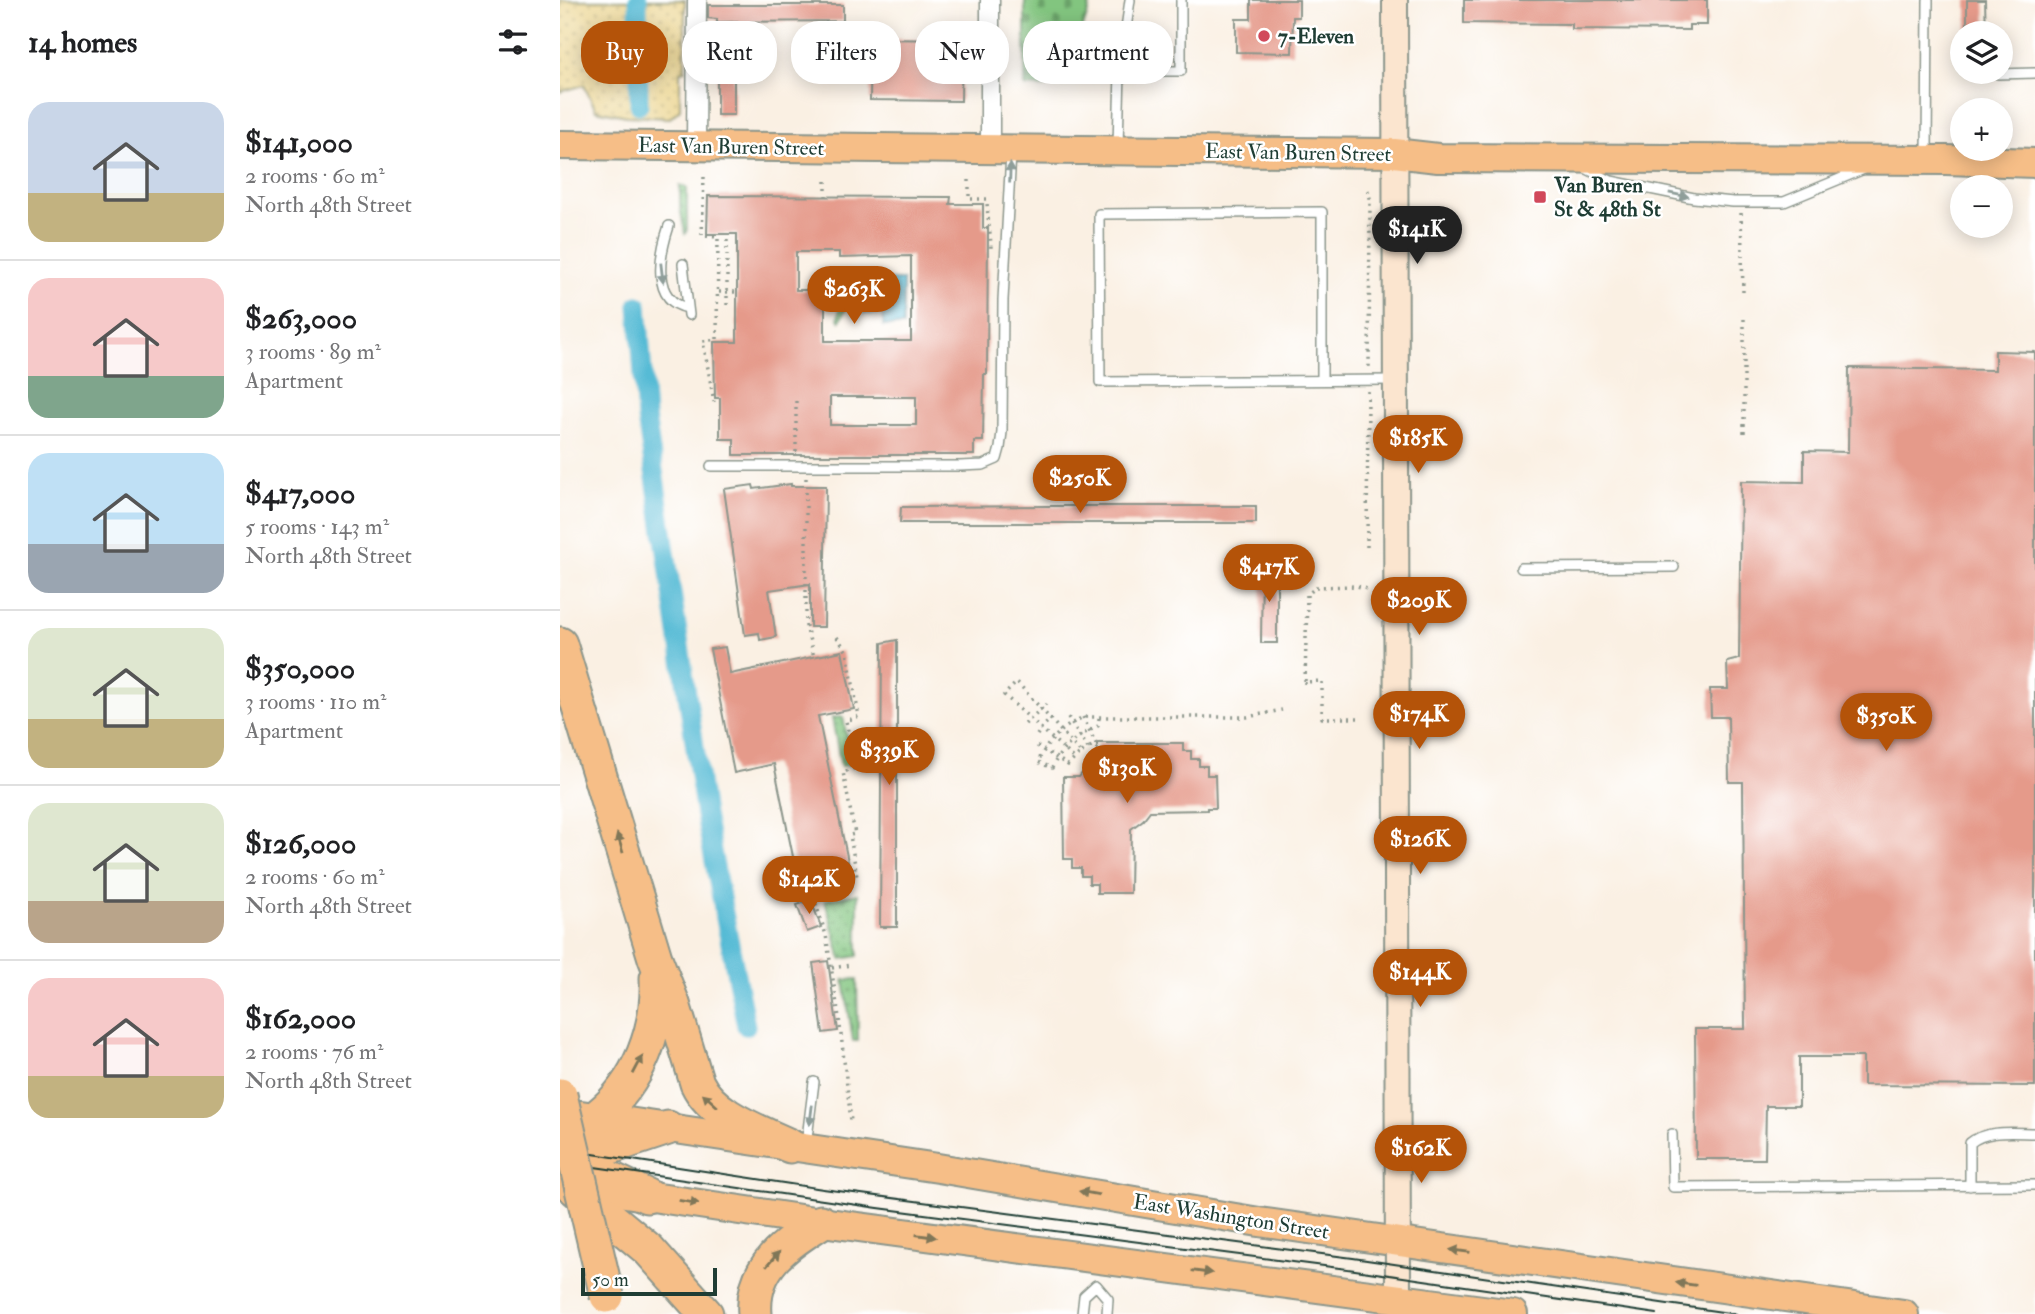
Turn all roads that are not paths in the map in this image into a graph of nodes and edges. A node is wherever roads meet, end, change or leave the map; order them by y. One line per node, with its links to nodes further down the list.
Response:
1 (697, 0): 13 (street)
2 (990, 0): 14 (street)
3 (1130, 0): 7 (lane)
4 (1181, 0): 8 (lane)
5 (1395, 0): 16 (street)
6 (1928, 0): 19 (lane)
7 (1127, 21)
8 (1173, 71)
9 (2035, 73): 10 (lane)
10 (2013, 74)
11 (1120, 84): 15 (lane)
12 (560, 145): 13 (main road, East Van Buren Street)
13 (696, 146): 14 (main road, East Van Buren Street)
14 (1000, 151): 15 (main road, East Van Buren Street); 25 (lane, one-way to 14)
15 (1118, 151): 16 (main road, East Van Buren Street)
16 (1394, 153): 17 (main road, East Van Buren Street); 24 (street)
17 (1568, 159): 18 (main road, East Van Buren Street); 18 (lane, one-way to 18)
18 (1888, 160): 19 (main road, East Van Buren Street)
19 (1927, 160): 20 (main road, East Van Buren Street)
20 (2035, 163)
21 (669, 226): 22 (lane, one-way to 22)
22 (683, 264)
23 (1322, 380): 23 (lane); 24 (lane)
24 (1394, 380): 43 (street)
25 (712, 467)
26 (1674, 567): 27 (lane)
27 (1521, 568)
28 (560, 644): 29 (highway, one-way to 28)
29 (655, 958): 33 (highway, one-way to 29); 37 (highway, one-way to 29)
30 (814, 1082): 37 (lane, one-way to 37)
31 (560, 1095): 45 (highway, bridge)
32 (560, 1112): 33 (main road, East Washington Street)
33 (596, 1118): 34 (main road, East Washington Street); 38 (highway)
34 (668, 1128): 37 (main road, East Washington Street); 38 (highway)
35 (1672, 1133): 40 (lane)
36 (2035, 1133): 40 (lane)
37 (798, 1147): 43 (main road, East Washington Street, one-way to 37)
38 (564, 1165): 41 (highway); 47 (highway)
39 (2035, 1185): 40 (lane)
40 (1970, 1186)
41 (647, 1196): 42 (main road, one-way to 42)
42 (821, 1222): 44 (main road, one-way to 44); 48 (highway, one-way to 42)
43 (1399, 1243): 46 (street); 52 (main road, East Washington Street, one-way to 43)
44 (1097, 1272): 46 (main road, one-way to 46); 49 (lane); 50 (lane)
45 (609, 1305)
46 (1398, 1306): 51 (main road)
47 (706, 1314)
48 (755, 1314)
49 (1082, 1314)
50 (1107, 1314)
51 (1513, 1314)
52 (1904, 1314)

